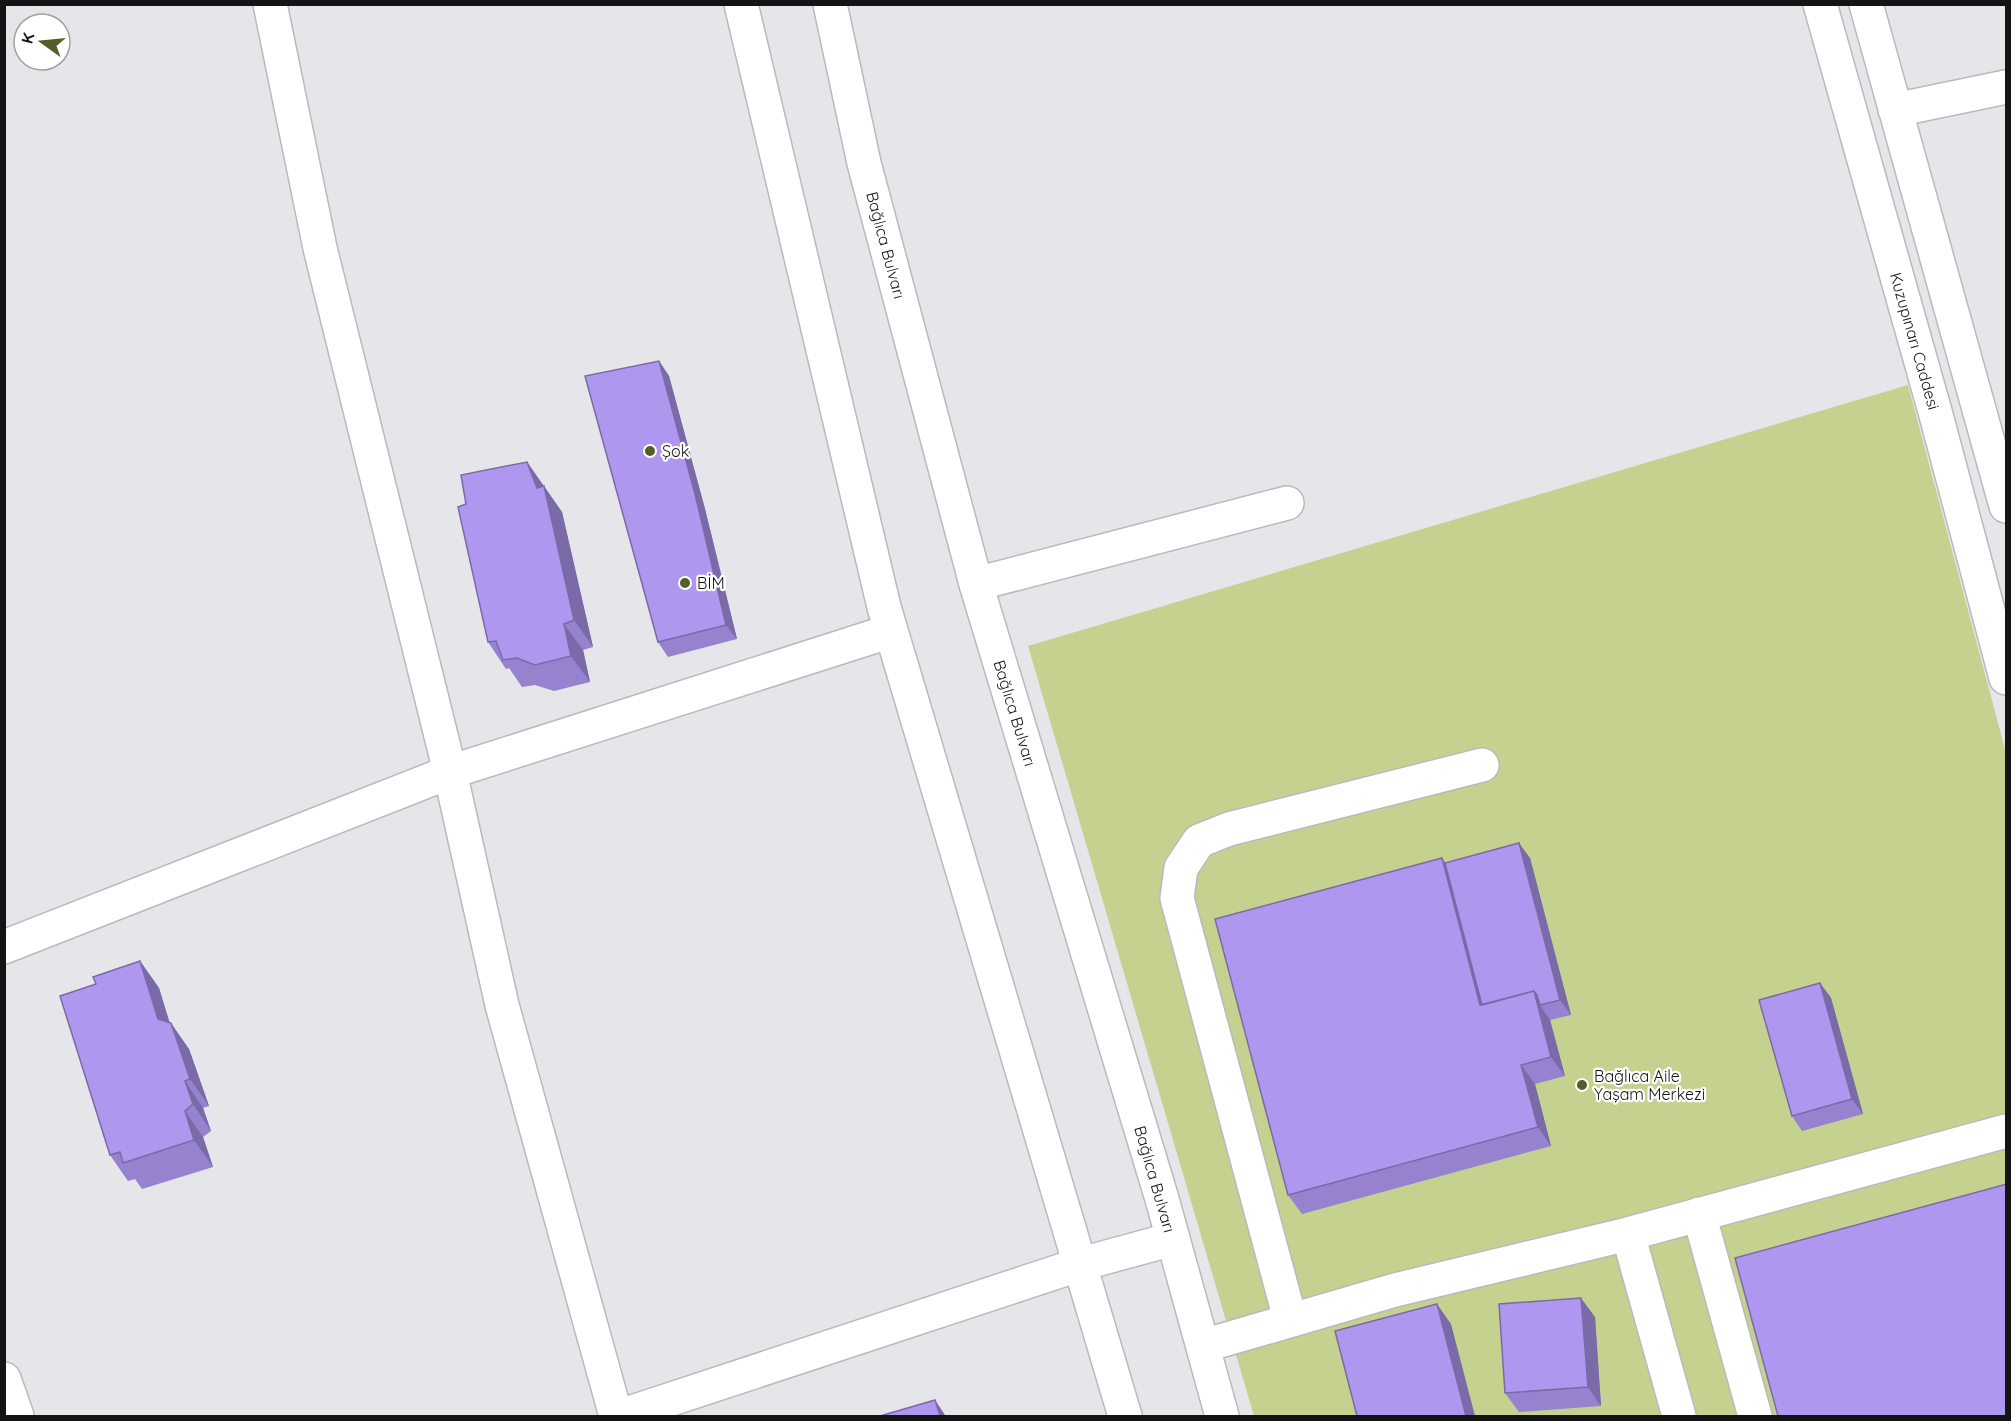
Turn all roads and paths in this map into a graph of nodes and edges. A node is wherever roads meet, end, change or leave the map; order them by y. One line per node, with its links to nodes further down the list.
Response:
1 (270, 4): 14 (street)
2 (741, 4): 11 (street)
3 (830, 4): 10 (street, Bağlıca Bulvarı)
4 (1820, 4): 12 (street, Kuzupınarı Caddesi)
5 (1866, 4): 7 (street)
6 (2007, 87): 7 (street)
7 (1895, 110): 9 (street)
8 (1287, 503): 10 (street)
9 (2007, 506)
10 (976, 584): 19 (street, Bağlıca Bulvarı)
11 (891, 631): 14 (street); 20 (street)
12 (2007, 678)
13 (1482, 765): 21 (street)
14 (450, 772): 15 (street); 25 (street)
15 (4, 947)
16 (2007, 1131): 17 (street)
17 (1699, 1214): 18 (street); 29 (street)
18 (1628, 1234): 21 (street); 28 (street)
19 (1173, 1239): 20 (street); 22 (street, Bağlıca Bulvarı)
20 (1081, 1263): 25 (street); 26 (street)
21 (1290, 1319): 22 (street)
22 (1203, 1346): 27 (street, Bağlıca Bulvarı)
23 (4, 1378): 24 (street)
24 (17, 1416)
25 (618, 1416)
26 (1125, 1416)
27 (1222, 1416)
28 (1679, 1416)
29 (1755, 1416)

